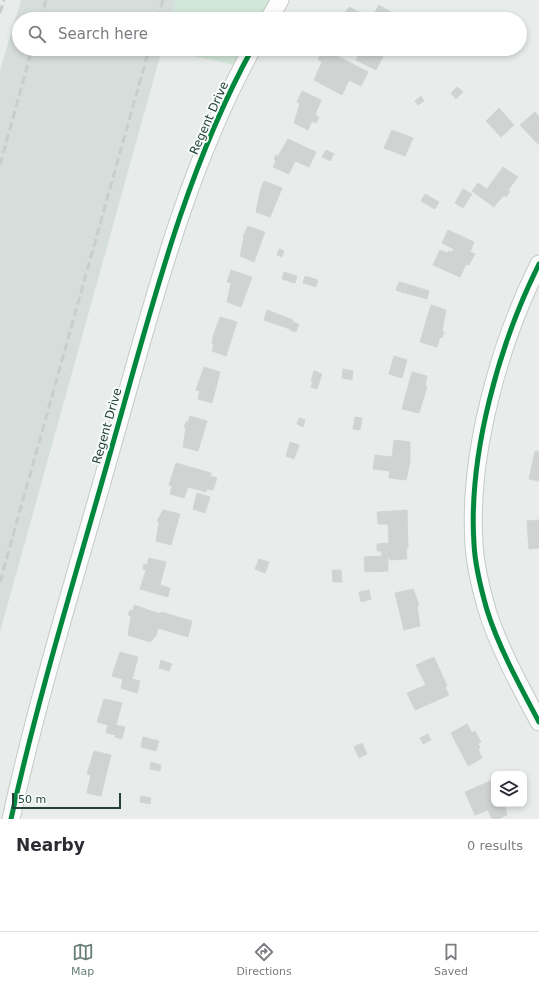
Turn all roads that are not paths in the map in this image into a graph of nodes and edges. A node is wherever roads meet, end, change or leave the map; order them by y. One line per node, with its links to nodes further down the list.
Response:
1 (280, 0): 2 (street)
2 (273, 12)
3 (249, 56): 6 (street, Regent Drive)
4 (539, 264): 5 (street)
5 (539, 722)
6 (11, 819)

